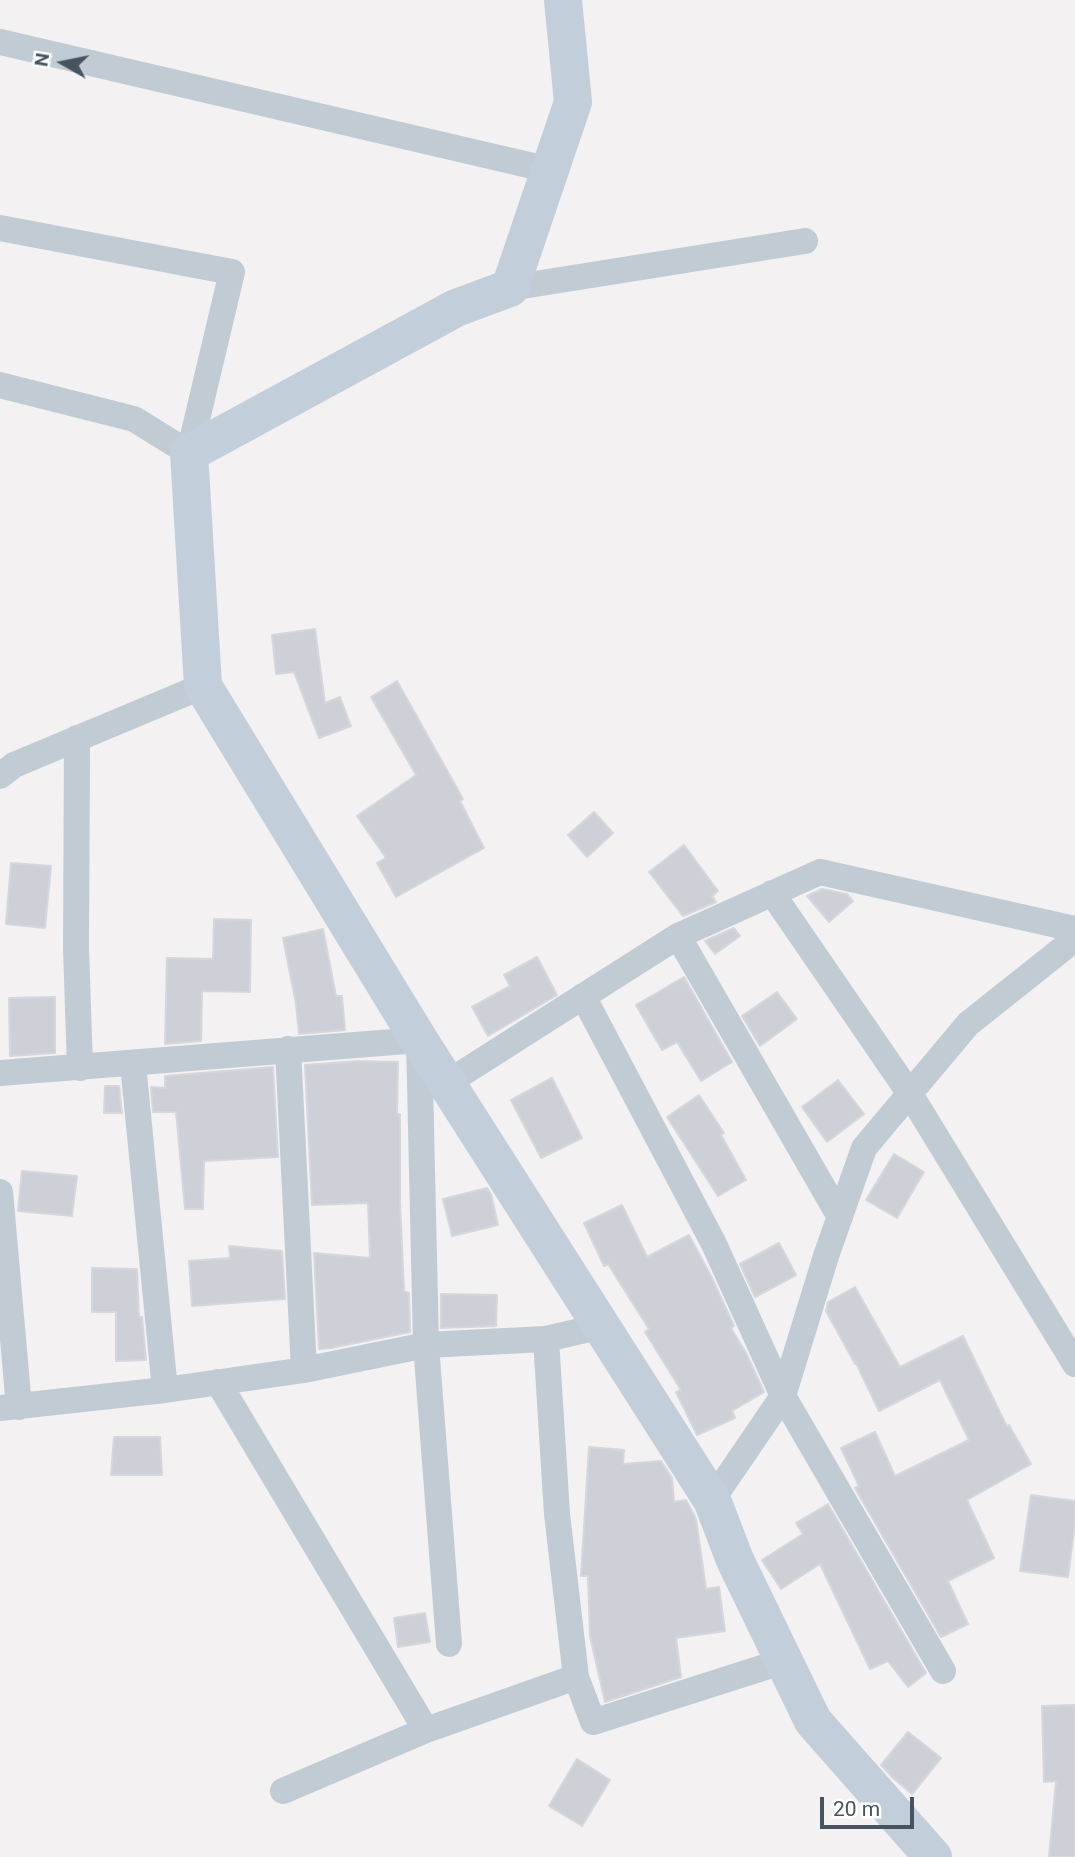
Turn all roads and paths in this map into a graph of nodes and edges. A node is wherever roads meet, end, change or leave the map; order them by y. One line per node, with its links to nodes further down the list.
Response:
1 (562, 0): 3 (main road)
2 (0, 42): 3 (street)
3 (550, 170): 6 (main road)
4 (0, 228): 8 (street)
5 (805, 241): 6 (street)
6 (510, 288): 8 (main road)
7 (0, 385): 8 (street)
8 (190, 453): 9 (main road)
9 (203, 686): 10 (street); 17 (main road)
10 (77, 738): 11 (street); 20 (street)
11 (0, 776)
12 (772, 893): 13 (street); 14 (street); 23 (street)
13 (1075, 929)
14 (678, 936): 16 (street); 25 (street)
15 (1075, 939): 23 (street)
16 (583, 996): 22 (street); 33 (street)
17 (419, 1040): 18 (street); 22 (main road); 28 (street)
18 (288, 1049): 19 (street); 30 (street)
19 (133, 1064): 20 (street); 32 (street)
20 (80, 1068): 21 (street)
21 (0, 1073)
22 (447, 1083): 26 (main road)
23 (910, 1094): 25 (street); 29 (street)
24 (0, 1192): 34 (street)
25 (839, 1217): 33 (street)
26 (603, 1326): 27 (street); 35 (main road)
27 (546, 1339): 28 (street); 39 (street)
28 (426, 1345): 30 (street); 36 (street)
29 (1075, 1364)
30 (304, 1370): 31 (street)
31 (218, 1382): 32 (street); 40 (street)
32 (164, 1390): 34 (street)
33 (783, 1396): 35 (street); 38 (street)
34 (9, 1408)
35 (712, 1500): 37 (main road)
36 (449, 1644)
37 (784, 1661): 39 (street); 42 (main road)
38 (943, 1671)
39 (576, 1677): 40 (street)
40 (426, 1730): 41 (street)
41 (283, 1791)
42 (933, 1857)

